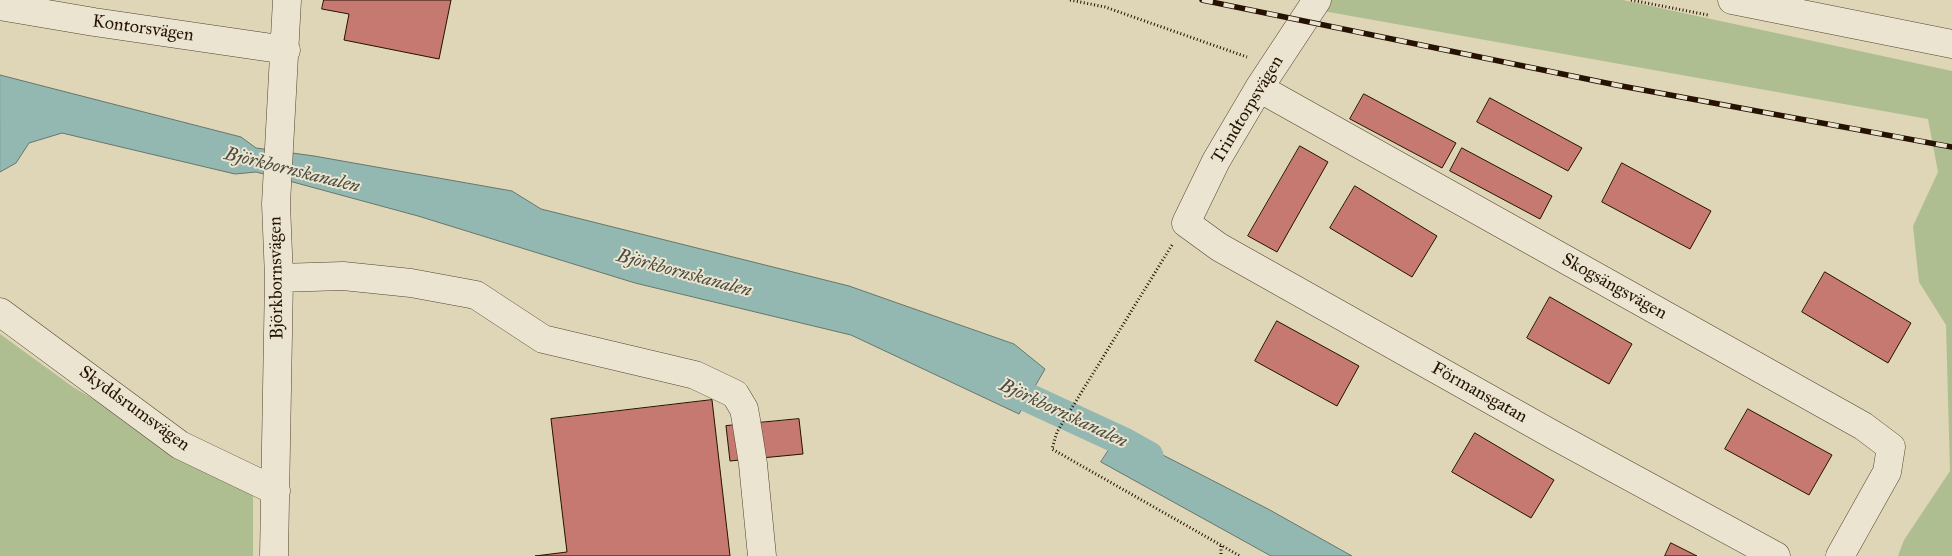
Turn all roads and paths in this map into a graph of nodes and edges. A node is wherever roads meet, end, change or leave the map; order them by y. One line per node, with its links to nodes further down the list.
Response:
1 (287, 0): 7 (street, Björkbornsvägen)
2 (1070, 0): 8 (path)
3 (1317, 0): 8 (street, Trindtorpsvägen)
4 (1732, 0): 6 (street)
5 (0, 6): 7 (street, Kontorsvägen)
6 (1952, 44)
7 (286, 50): 10 (street, Björkbornsvägen)
8 (1266, 77): 9 (street, Trindtorpsvägen); 19 (street, Skogsängsvägen)
9 (1186, 224): 13 (path); 18 (street, Förmansgatan)
10 (279, 278): 12 (street, Björkbornsvägen); 15 (street)
11 (0, 312): 12 (street, Skyddsrumsvägen)
12 (276, 491): 14 (street, Björkbornsvägen)
13 (1220, 545): 16 (path); 17 (path)
14 (274, 556)
15 (762, 556)
16 (1221, 556)
17 (1240, 556)
18 (1776, 556)
19 (1840, 556)

